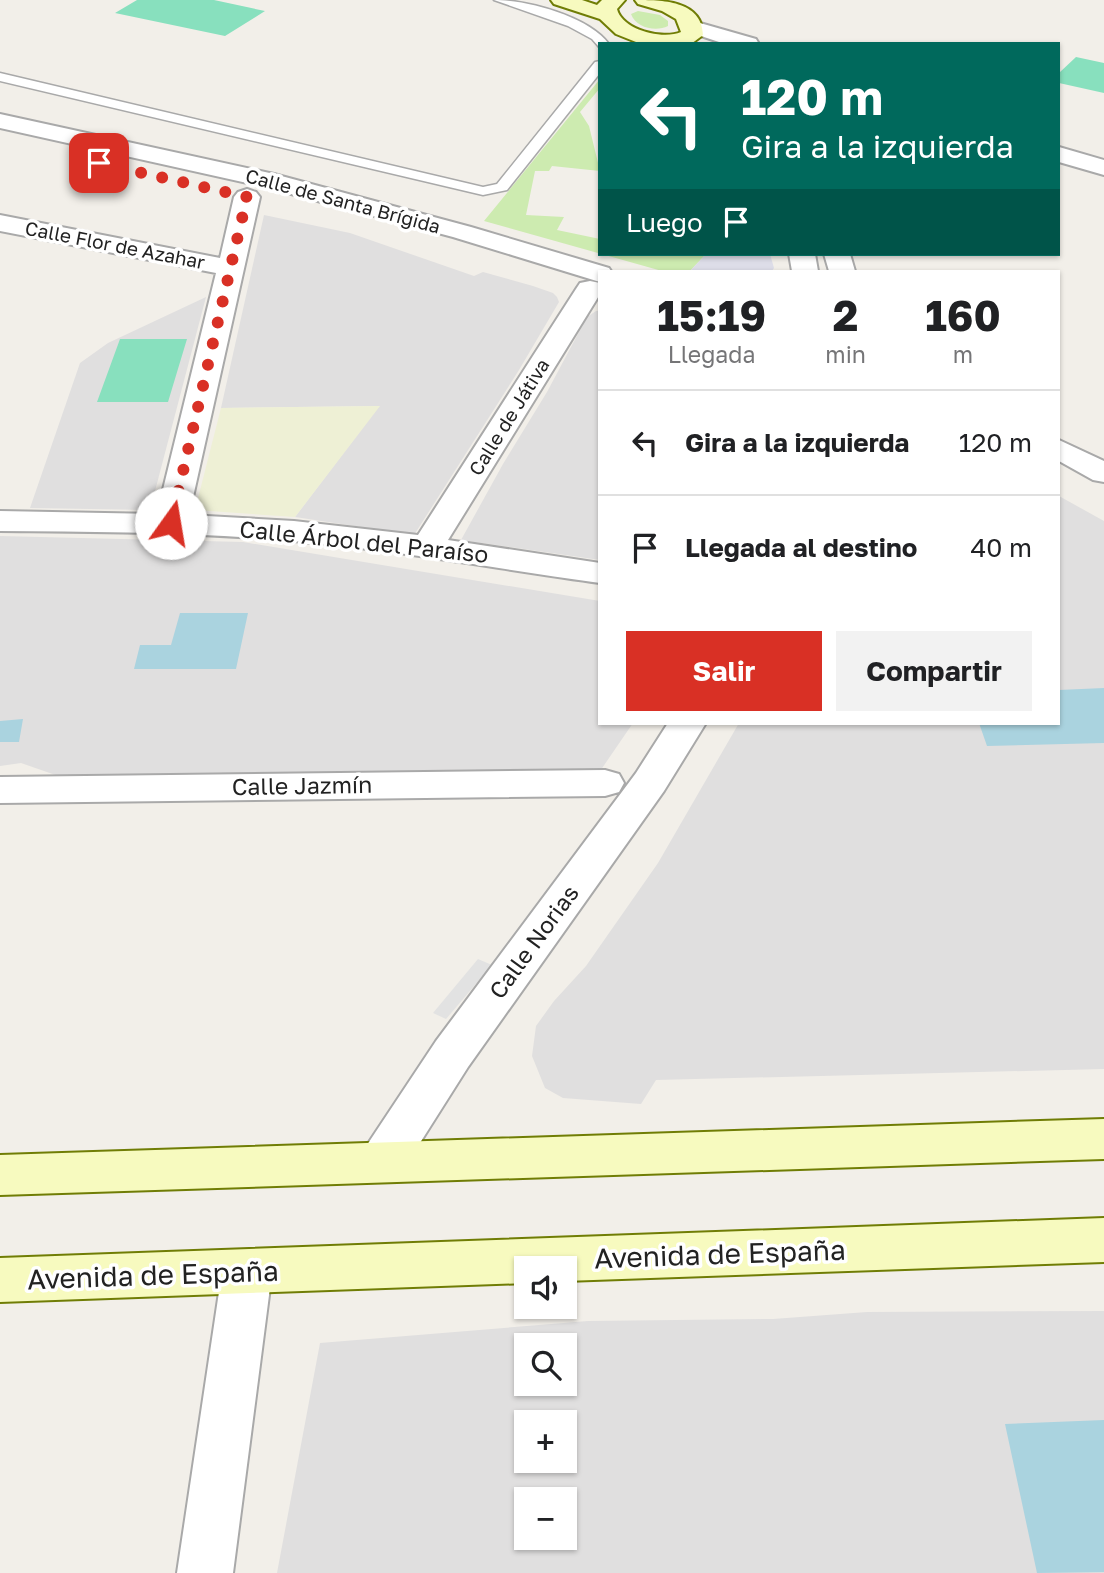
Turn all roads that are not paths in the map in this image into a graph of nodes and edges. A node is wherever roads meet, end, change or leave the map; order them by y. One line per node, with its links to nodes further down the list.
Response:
1 (500, 0): 7 (lane)
2 (561, 0): 4 (street)
3 (647, 0): 5 (street)
4 (611, 4): 6 (street)
5 (688, 39): 6 (street); 8 (street)
6 (647, 40)
7 (602, 42)
8 (724, 42)
9 (598, 67): 10 (lane)
10 (0, 78)
11 (0, 121): 20 (street, Calle de Santa Brígida)
12 (1060, 139): 14 (street)
13 (0, 140): 17 (street, Calle de Santa Brígida)
14 (1104, 153)
15 (1060, 154): 16 (street)
16 (1104, 168)
17 (247, 197): 19 (street); 20 (street, Calle de Santa Brígida)
18 (0, 223): 19 (street, Calle Flor de Azahar)
19 (231, 268): 26 (street)
20 (597, 285): 27 (street, Calle de Játiva)
21 (1060, 450): 22 (street)
22 (1104, 472)
23 (1060, 476): 24 (street)
24 (1104, 498)
25 (0, 521): 26 (street, Calle Árbol del Paraíso)
26 (171, 523): 27 (street, Calle Árbol del Paraíso)
27 (428, 545): 28 (street, Calle Árbol del Paraíso)
28 (598, 573)
29 (686, 725): 33 (street, Calle Norias)
30 (605, 783): 31 (street, Calle Jazmín)
31 (0, 790)
32 (1104, 1139): 33 (street)
33 (382, 1162): 34 (street)
34 (0, 1175)
35 (1104, 1240): 36 (street, Avenida de España)
36 (247, 1272): 37 (street, Avenida de España); 38 (street)
37 (0, 1280)
38 (205, 1573)

